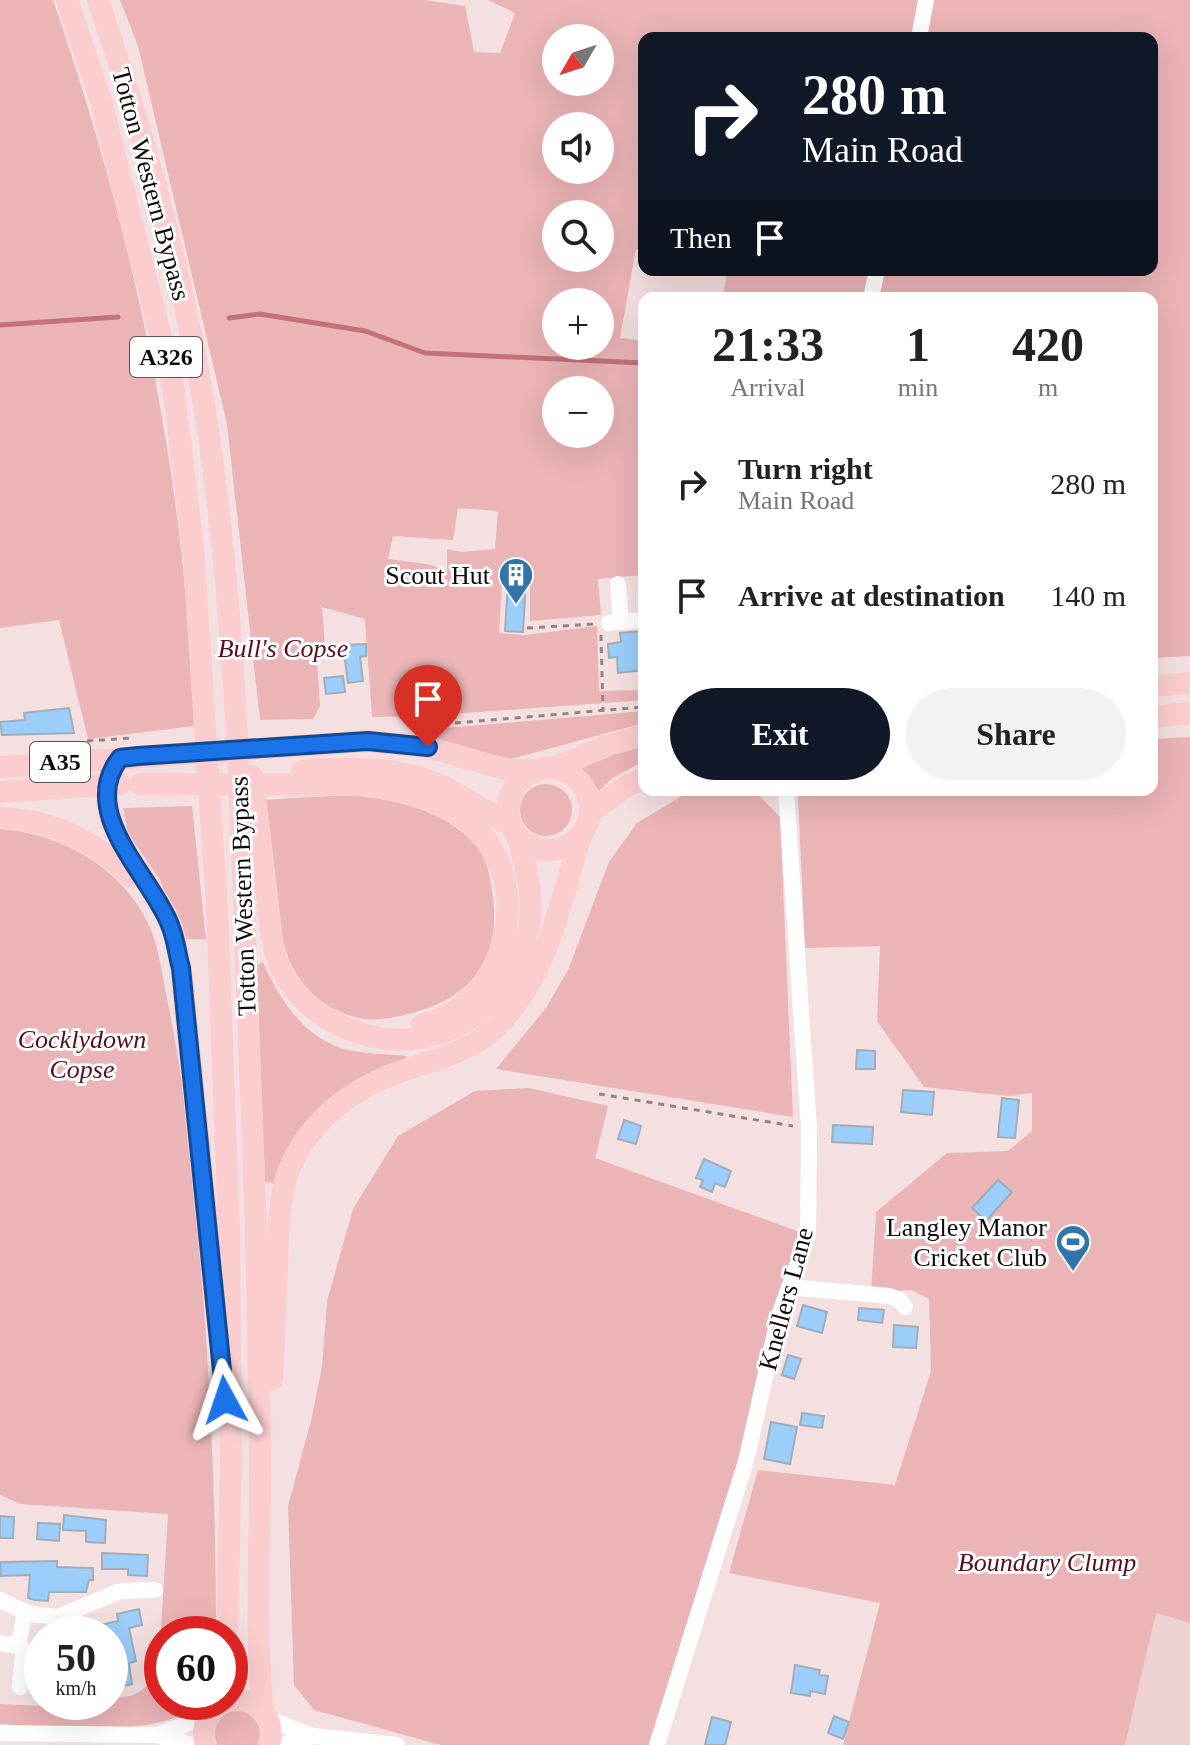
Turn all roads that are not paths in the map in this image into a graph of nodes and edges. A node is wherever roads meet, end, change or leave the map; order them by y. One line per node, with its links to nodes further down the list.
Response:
1 (67, 0): 29 (main road, Totton Western Bypass / A326)
2 (98, 0): 6 (main road, Totton Western Bypass / A326)
3 (926, 0): 4 (street)
4 (920, 32)
5 (618, 584): 7 (street)
6 (228, 613): 26 (main road); 30 (main road, Totton Western Bypass / A326)
7 (638, 620)
8 (1190, 683): 9 (main road)
9 (1158, 686)
10 (1190, 713): 11 (main road)
11 (1158, 716)
12 (638, 737): 15 (main road, A35)
13 (129, 757): 14 (main road, A35); 15 (main road, A35); 18 (main road)
14 (0, 767)
15 (545, 769): 21 (main road); 23 (main road)
16 (311, 777): 18 (main road, A35); 23 (main road, A35); 26 (main road)
17 (638, 781): 21 (main road)
18 (108, 784): 19 (main road, A35); 25 (main road)
19 (0, 792)
20 (786, 796): 27 (street, Knellers Lane)
21 (590, 812): 24 (main road)
22 (0, 818): 25 (main road)
23 (515, 830): 24 (main road); 26 (main road)
24 (581, 835): 30 (main road)
25 (171, 926): 29 (main road)
26 (349, 1029)
27 (789, 1287): 28 (street); 50 (street, Knellers Lane)
28 (905, 1307)
29 (231, 1463): 34 (main road, Totton Western Bypass / A326)
30 (260, 1476): 39 (main road, Totton Western Bypass / A326)
31 (155, 1590): 33 (street)
32 (0, 1600): 33 (street)
33 (25, 1612): 35 (street)
34 (227, 1616)
35 (19, 1641): 36 (street); 37 (street)
36 (0, 1643)
37 (20, 1687)
38 (248, 1702): 39 (main road)
39 (266, 1715): 44 (street); 47 (main road, Totton Western Bypass)
40 (188, 1720): 43 (street)
41 (209, 1720): 46 (main road)
42 (0, 1733): 43 (street)
43 (156, 1735): 45 (street)
44 (313, 1736): 48 (street); 49 (street)
45 (193, 1745)
46 (206, 1745)
47 (269, 1745)
48 (281, 1745)
49 (397, 1745)
50 (657, 1745)

